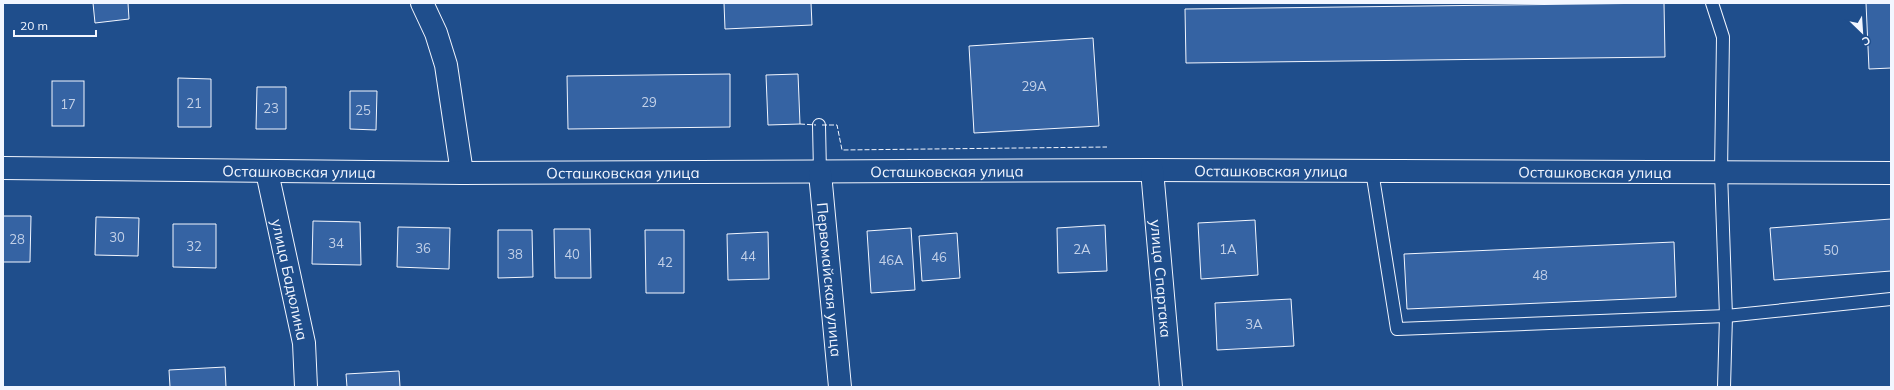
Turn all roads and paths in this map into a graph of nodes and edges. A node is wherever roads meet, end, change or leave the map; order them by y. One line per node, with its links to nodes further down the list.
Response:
1 (422, 3): 9 (street)
2 (1712, 3): 8 (lane)
3 (819, 125): 10 (lane)
4 (3, 168): 7 (street, Осташковская улица)
5 (1152, 170): 6 (street, Осташковская улица); 10 (street, Осташковская улица); 16 (street, улица Спартака)
6 (1372, 171): 8 (street, Осташковская улица); 13 (lane)
7 (267, 172): 9 (street, Осташковская улица); 14 (street, улица Бадюлина)
8 (1721, 172): 11 (street, Осташковская улица); 13 (lane)
9 (462, 173): 10 (street, Осташковская улица)
10 (820, 173): 15 (street, Первомайская улица)
11 (1891, 173)
12 (1891, 299): 13 (lane)
13 (1726, 316): 17 (lane)
14 (306, 387)
15 (840, 387)
16 (1171, 387)
17 (1724, 387)

